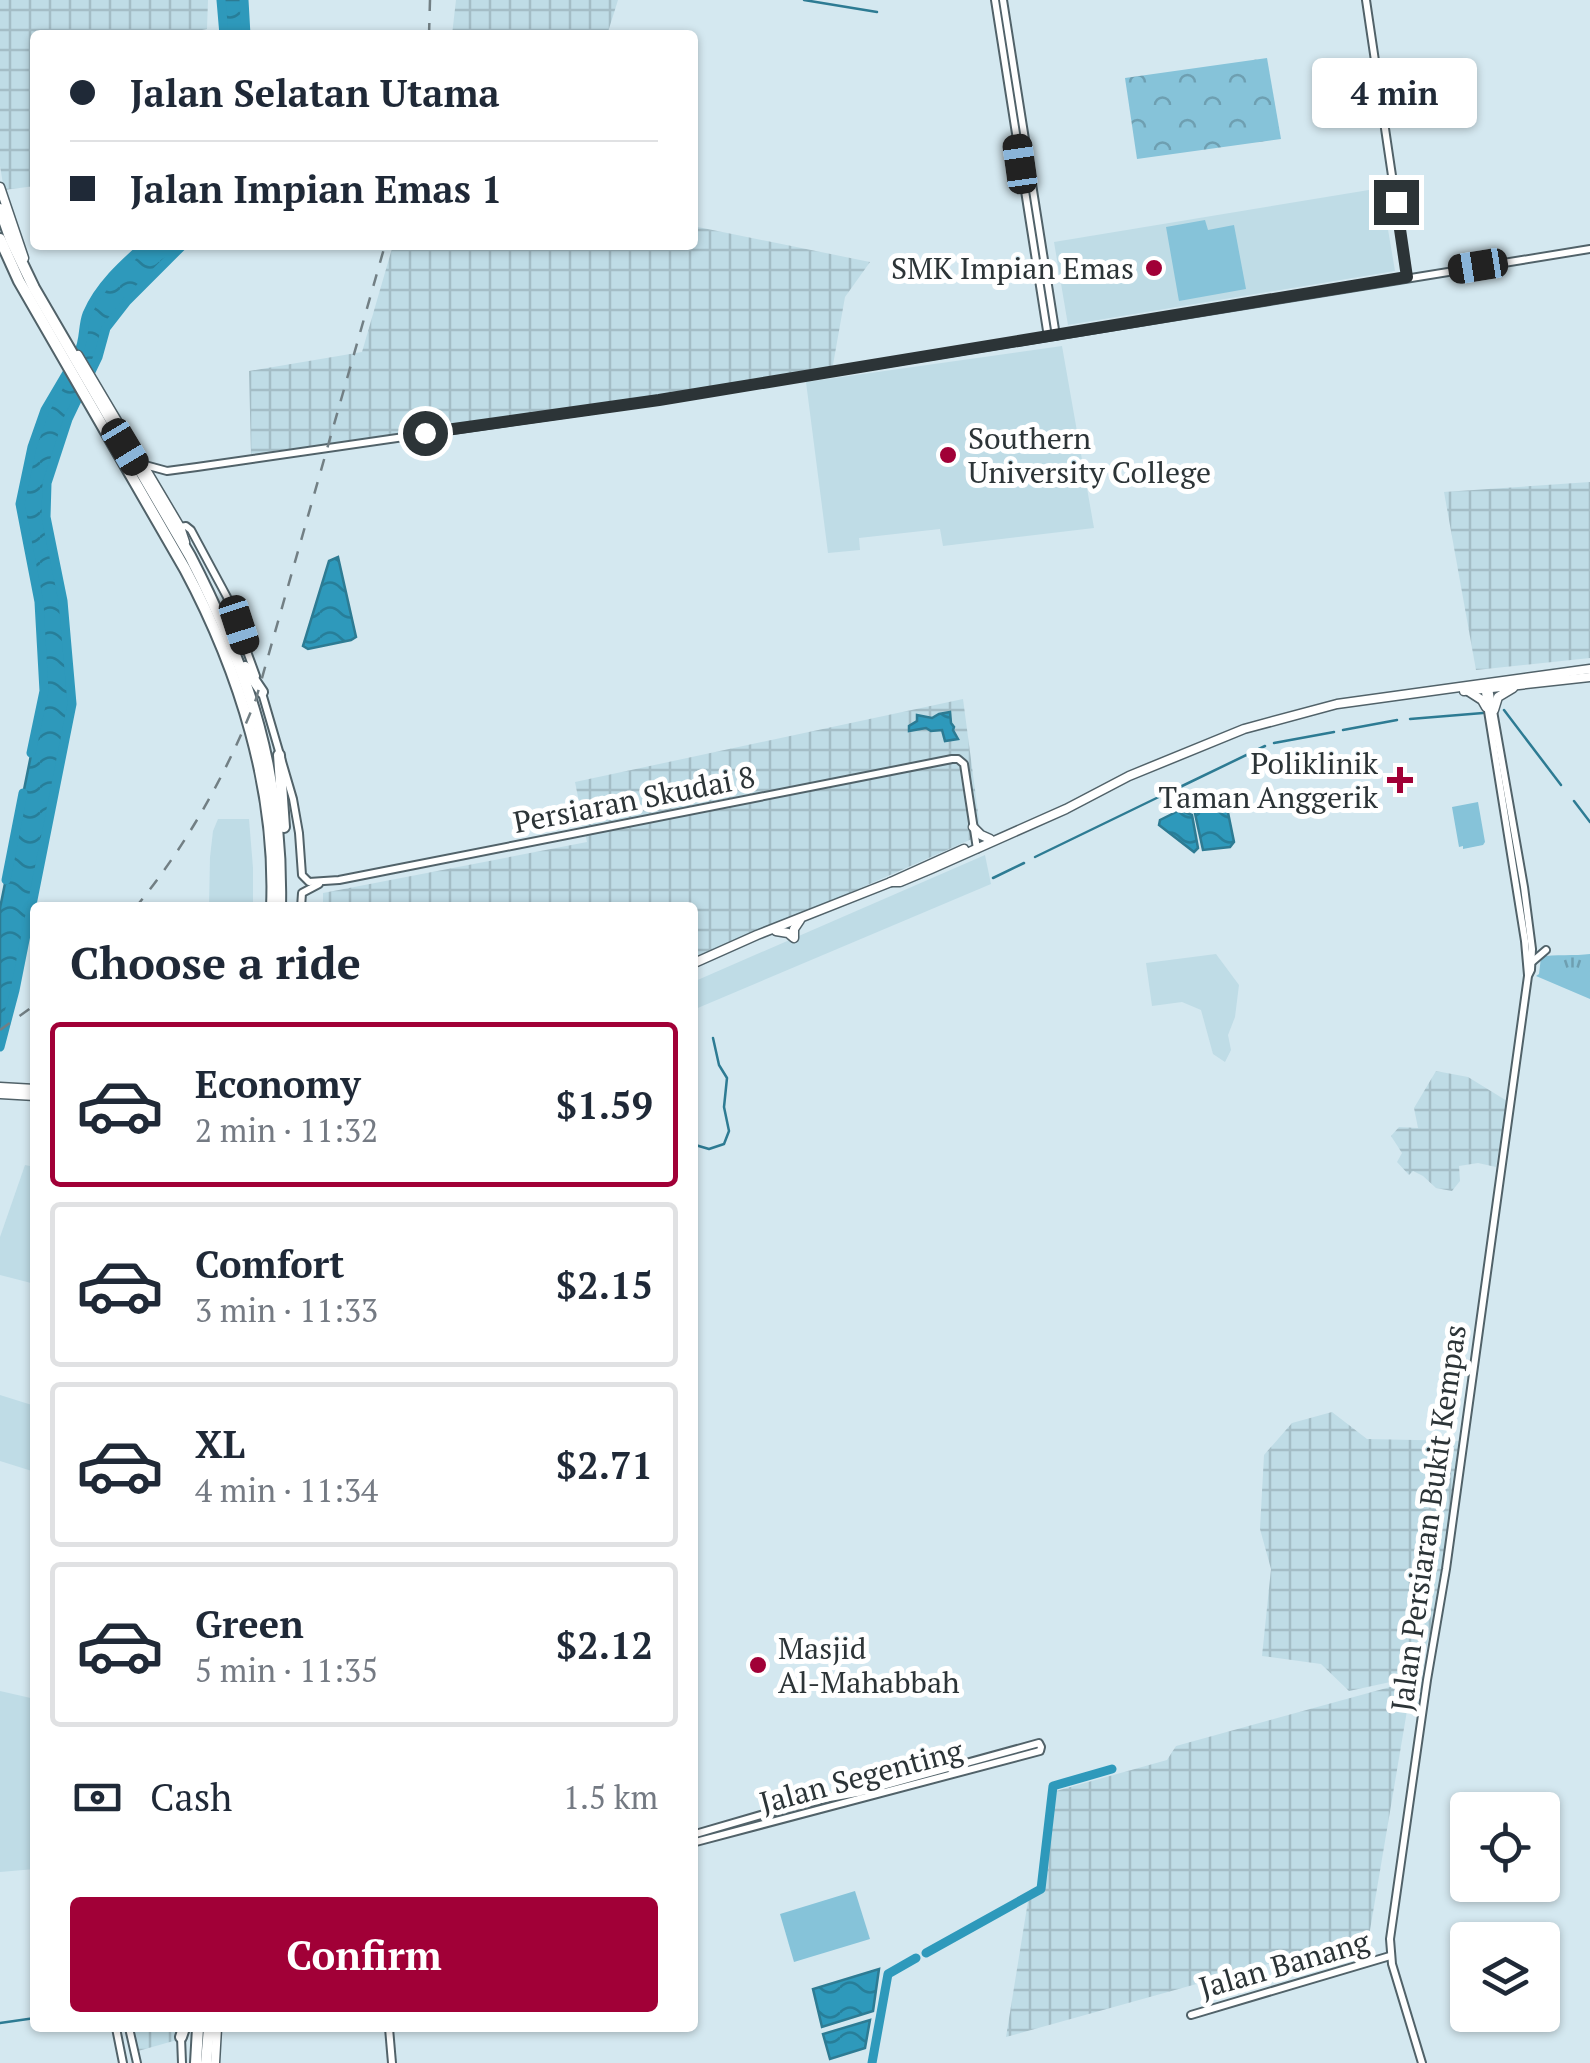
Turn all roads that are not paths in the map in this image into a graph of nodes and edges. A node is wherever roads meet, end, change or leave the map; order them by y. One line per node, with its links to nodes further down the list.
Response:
1 (994, 0): 13 (street)
2 (1002, 0): 13 (street)
3 (1366, 0): 10 (street)
4 (0, 186): 11 (main road)
5 (0, 209): 11 (highway)
6 (0, 239): 9 (highway)
7 (0, 249): 9 (main road)
8 (1590, 249): 10 (street)
9 (4, 263): 12 (highway)
10 (1407, 277): 13 (street)
11 (34, 288): 12 (highway)
12 (59, 334): 14 (highway)
13 (1052, 336): 16 (street)
14 (100, 406): 15 (main road); 19 (highway); 36 (highway)
15 (143, 465): 16 (street); 17 (main road)
16 (166, 471): 17 (street)
17 (158, 489): 18 (main road)
18 (180, 527): 19 (main road); 26 (street)
19 (190, 556): 20 (highway)
20 (238, 658): 26 (highway); 34 (highway)
21 (1590, 669): 24 (main road)
22 (1590, 677): 23 (main road)
23 (1516, 686): 24 (main road); 28 (main road)
24 (1486, 688): 25 (main road); 27 (main road); 28 (street, Jalan Persiaran Bukit Kempas)
25 (1468, 691): 27 (main road); 28 (main road)
26 (262, 692): 29 (street)
27 (1410, 694): 30 (main road)
28 (1490, 709): 43 (street, Jalan Persiaran Bukit Kempas); 44 (street, Jalan Persiaran Bukit Kempas)
29 (279, 756): 34 (highway); 35 (street)
30 (1074, 804): 32 (main road); 33 (main road)
31 (973, 827): 32 (main road); 33 (street); 35 (street, Persiaran Skudai 8)
32 (990, 839): 33 (main road)
33 (976, 846): 39 (main road)
34 (281, 862): 37 (highway)
35 (325, 882): 38 (street)
36 (272, 902)
37 (280, 902)
38 (301, 902)
39 (827, 908): 40 (main road); 40 (main road)
40 (758, 935): 42 (main road)
41 (1546, 950): 43 (street)
42 (698, 961)
43 (1531, 963): 44 (street, Jalan Persiaran Bukit Kempas)
44 (1528, 976): 54 (street, Jalan Persiaran Bukit Kempas)
45 (30, 1088): 46 (main road)
46 (0, 1091): 47 (main road)
47 (30, 1095)
48 (786, 1809): 49 (street, Jalan Segenting); 50 (street); 50 (street, Jalan Segenting)
49 (759, 1815): 51 (street); 52 (street, Jalan Segenting)
50 (792, 1818): 51 (street, Jalan Segenting)
51 (762, 1826): 53 (street, Jalan Segenting)
52 (698, 1832)
53 (698, 1842)
54 (1390, 1956): 55 (street, Jalan Banang); 70 (street, Jalan Persiaran Bukit Kempas)
55 (1191, 2014)
56 (117, 2032): 63 (street)
57 (130, 2032): 64 (street)
58 (183, 2032): 65 (street)
59 (198, 2032): 66 (highway)
60 (209, 2032): 67 (highway)
61 (217, 2032): 68 (main road)
62 (388, 2032): 69 (street)
63 (123, 2063)
64 (136, 2063)
65 (182, 2063)
66 (196, 2063)
67 (206, 2063)
68 (215, 2063)
69 (392, 2063)
70 (1422, 2063)

